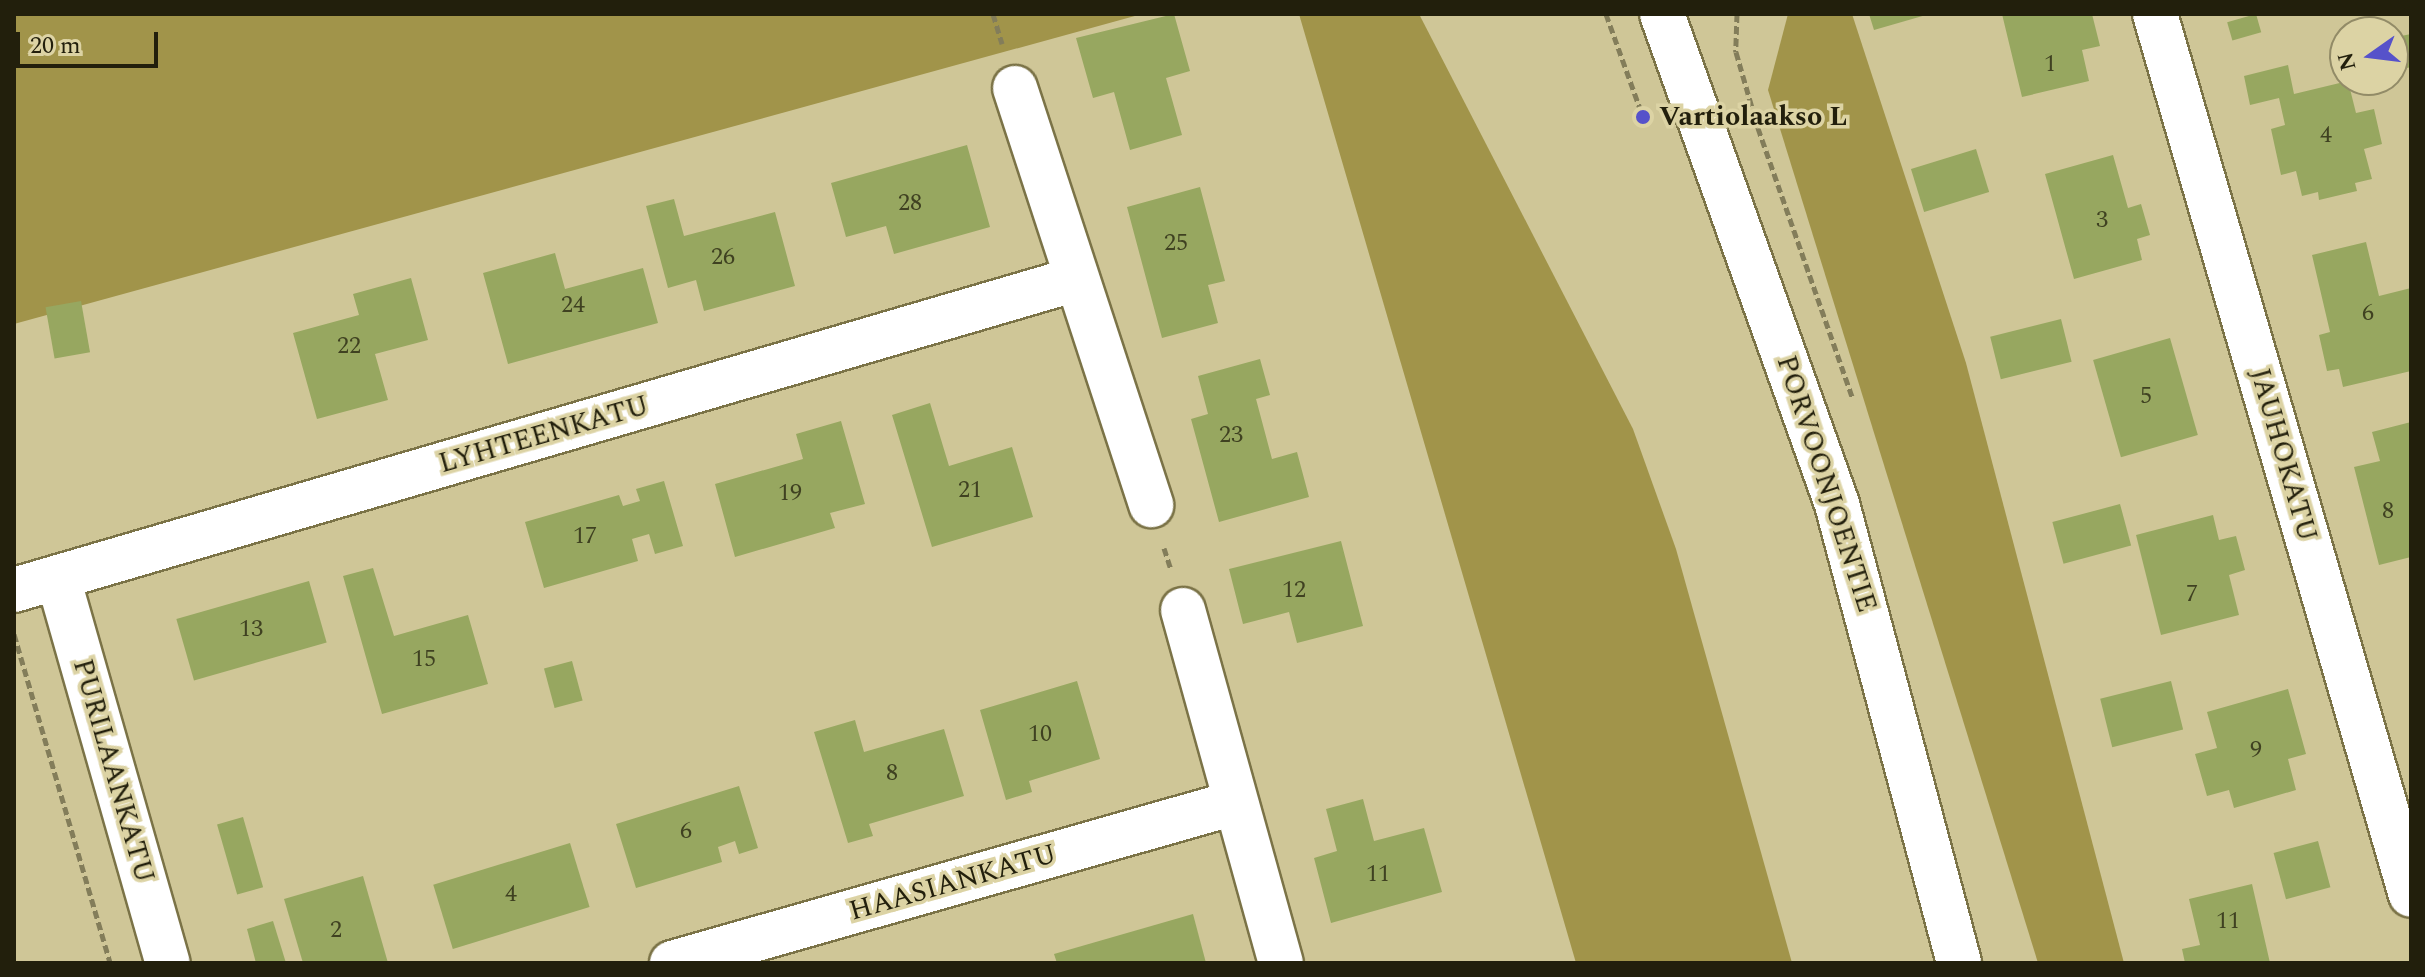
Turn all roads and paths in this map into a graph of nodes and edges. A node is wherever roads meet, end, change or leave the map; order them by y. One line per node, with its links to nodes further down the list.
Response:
1 (1606, 14): 5 (path)
2 (1662, 14): 18 (street, PORVOONJOENTIE)
3 (2155, 14): 13 (street, JAUHOKATU)
4 (1015, 88): 6 (street)
5 (1643, 117)
6 (1073, 280): 7 (street); 8 (street, LYHTEENKATU)
7 (1151, 505): 10 (path)
8 (58, 578): 9 (street, LYHTEENKATU); 15 (street, PURILAANKATU)
9 (14, 590)
10 (1183, 610): 12 (street)
11 (14, 633): 14 (path)
12 (1234, 803): 16 (street, HAASIANKATU); 17 (street)
13 (2411, 895)
14 (110, 963)
15 (168, 963)
16 (672, 963)
17 (1281, 963)
18 (1959, 963)

